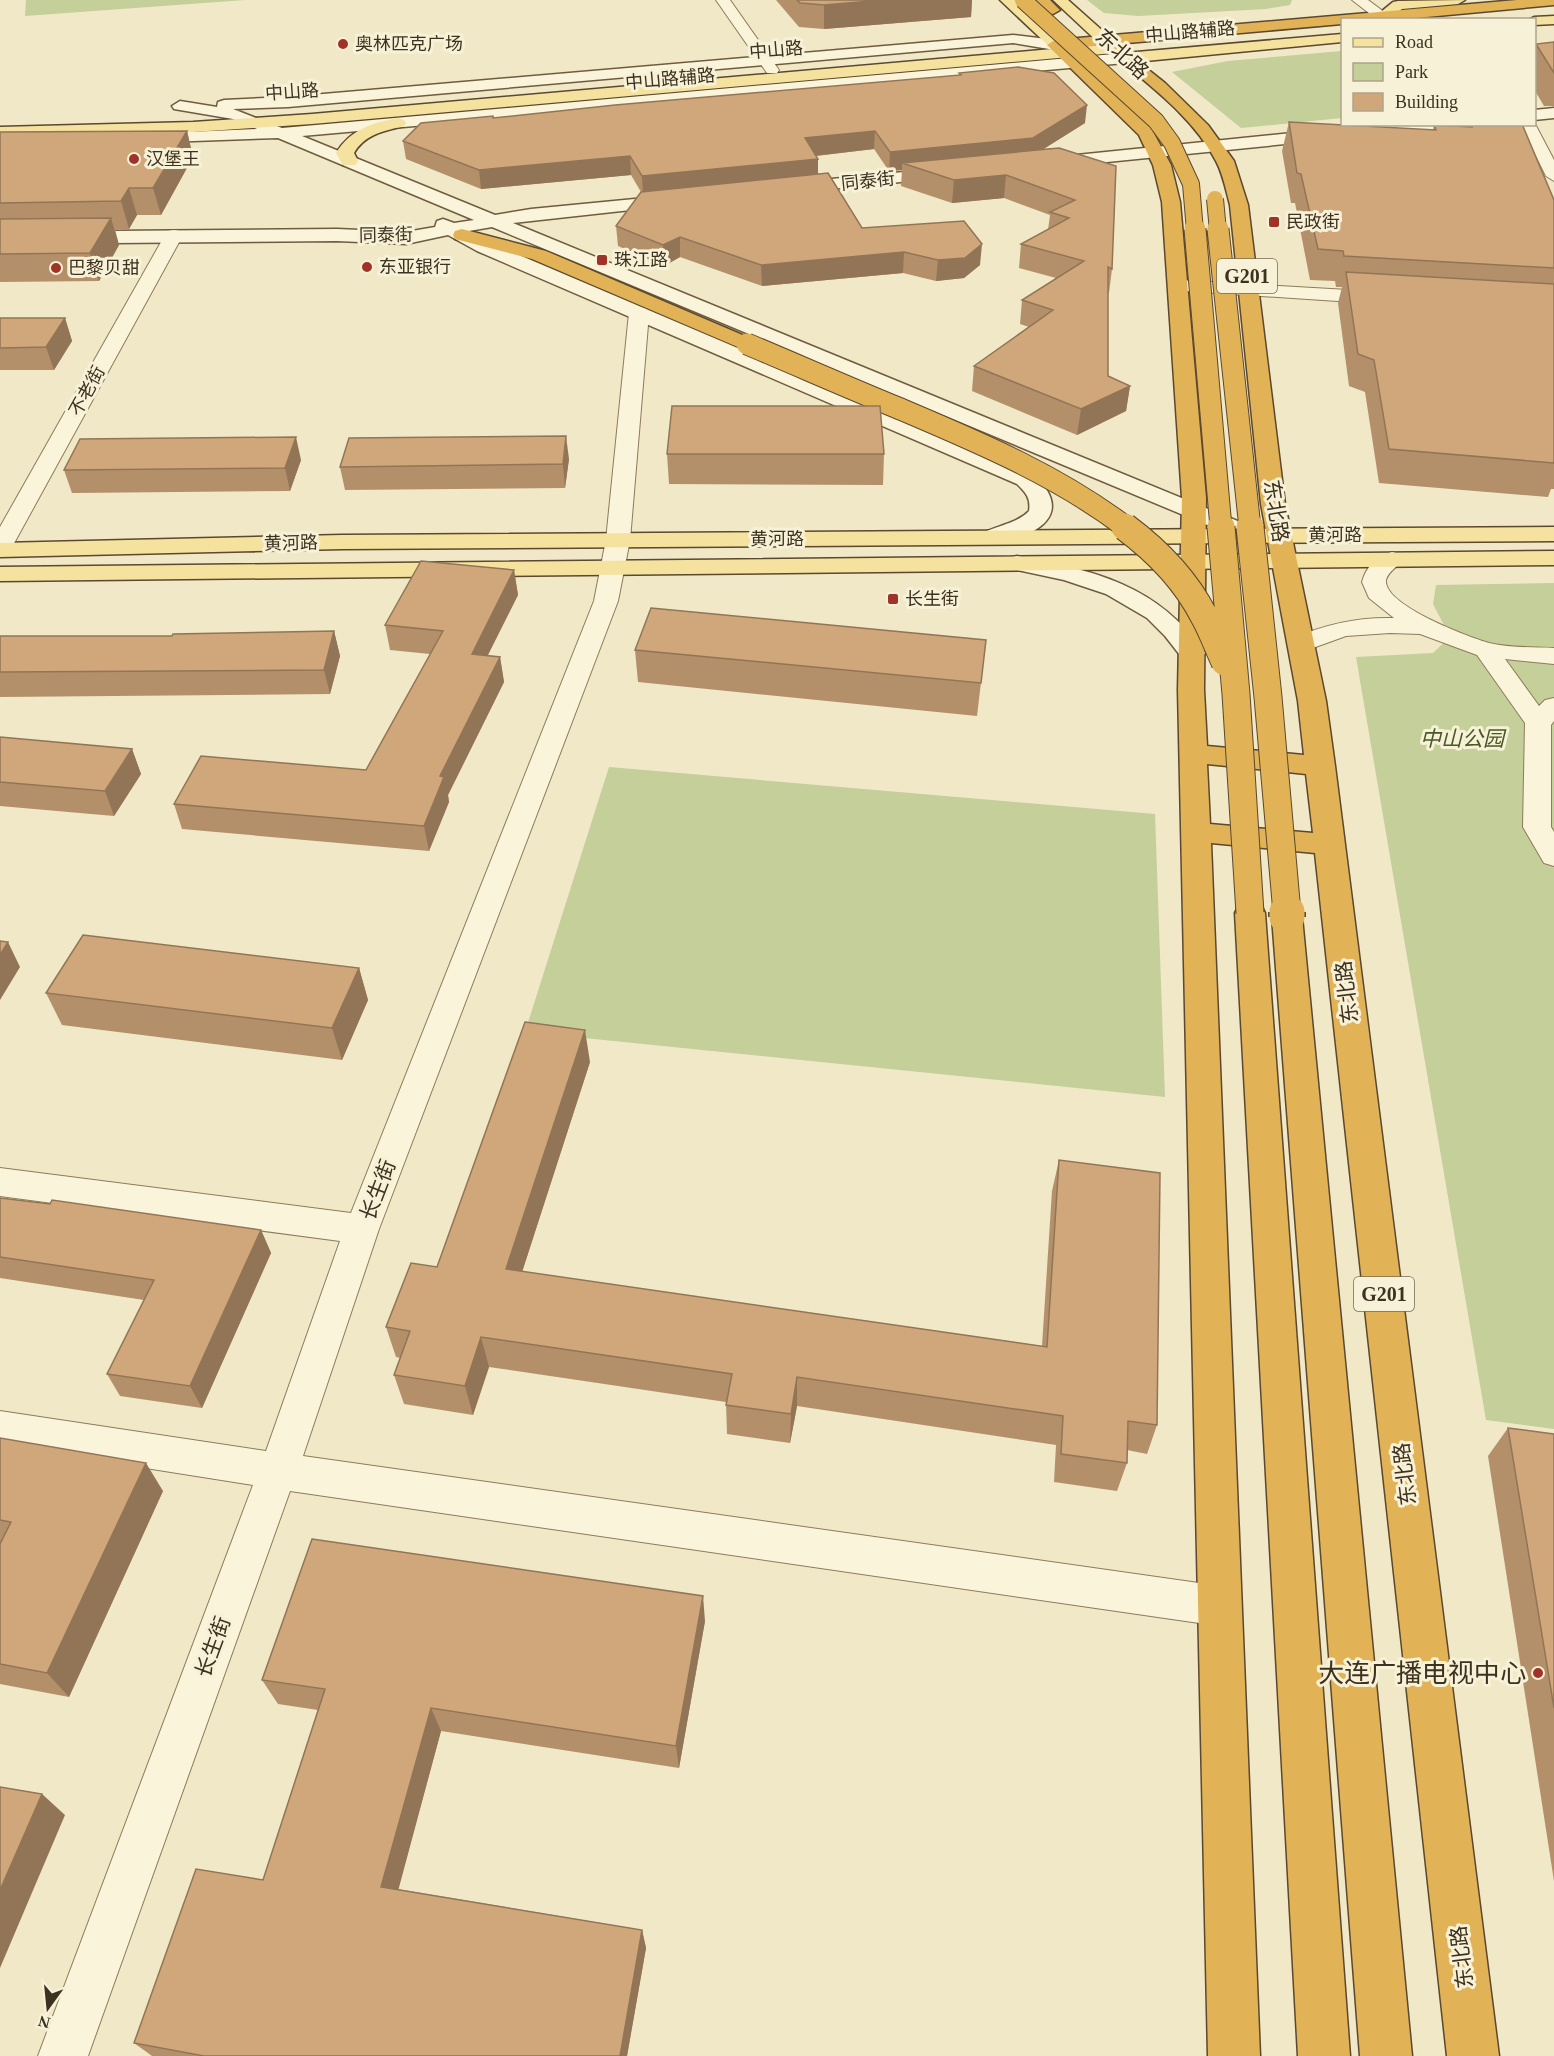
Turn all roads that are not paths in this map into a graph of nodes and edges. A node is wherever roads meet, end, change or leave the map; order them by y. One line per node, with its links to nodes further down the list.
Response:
1 (723, 0): 20 (street)
2 (1007, 0): 19 (main road, 东北路)
3 (1023, 0): 75 (highway, 东北路, bridge)
4 (1359, 0): 10 (street)
5 (1458, 0): 10 (main road)
6 (1554, 1): 10 (highway, 中山路)
7 (1051, 3): 18 (main road, 东北路); 82 (highway, 东北路, bridge)
8 (1311, 9): 15 (highway)
9 (1554, 9): 11 (highway)
10 (1385, 18)
11 (1453, 18)
12 (1554, 20): 14 (main road)
13 (1341, 21): 15 (highway, 中山路)
14 (1536, 21)
15 (1275, 25): 18 (highway, 中山路)
16 (1341, 27): 18 (highway, 中山路)
17 (1341, 38): 18 (main road, 中山路辅路)
18 (1115, 49): 19 (main road, 中山路辅路); 19 (highway, 中山路); 36 (highway, 东北路 / G201)
19 (1064, 53): 20 (main road, 中山路); 26 (main road, 中山路辅路); 38 (highway, 东北路)
20 (768, 65): 24 (main road, 中山路); 24 (main road, 中山路辅路)
21 (1554, 106): 22 (main road)
22 (1536, 108)
23 (1554, 113): 25 (main road)
24 (237, 115): 27 (main road, 中山路); 28 (main road)
25 (1536, 115)
26 (391, 118): 28 (main road, 中山路); 33 (main road); 39 (main road)
27 (0, 121)
28 (257, 123): 32 (main road, 中山路); 33 (main road)
29 (1348, 126): 36 (main road)
30 (1413, 126): 36 (main road)
31 (1530, 126): 37 (street)
32 (0, 132)
33 (281, 133): 34 (main road); 39 (main road)
34 (176, 138): 35 (main road); 43 (main road)
35 (0, 143)
36 (1213, 143): 38 (main road); 51 (highway, 东北路 / G201)
37 (1547, 148): 42 (street)
38 (1156, 149): 40 (main road); 50 (highway, 东北路)
39 (349, 161): 46 (main road)
40 (1028, 161)
41 (963, 168): 44 (main road, 同泰街)
42 (1554, 176)
43 (358, 184)
44 (771, 187)
45 (690, 195): 46 (main road, 同泰街)
46 (487, 218): 47 (main road, 同泰街); 54 (main road)
47 (445, 226): 48 (main road, 同泰街); 53 (main road); 75 (highway, bridge)
48 (174, 236): 49 (main road, 同泰街); 63 (street, 不老街)
49 (0, 238)
50 (1178, 286): 51 (street); 55 (highway, 东北路)
51 (1249, 290): 52 (street); 58 (highway, 东北路 / G201)
52 (1401, 299)
53 (639, 313): 56 (main road); 65 (street, 长生街)
54 (1060, 455): 56 (main road); 57 (main road)
55 (1192, 476): 57 (main road); 58 (highway); 59 (highway, 东北路)
56 (1024, 479): 61 (main road)
57 (1124, 482): 59 (main road)
58 (1271, 482): 62 (highway, 东北路 / G201)
59 (1194, 511): 62 (main road); 64 (highway, 东北路)
60 (1554, 534): 62 (main road, 黄河路)
61 (989, 538): 64 (main road, 黄河路); 65 (main road, 黄河路)
62 (1275, 545): 64 (main road, 黄河路); 64 (main road, 黄河路); 67 (main road, 黄河路); 71 (highway, 东北路 / G201)
63 (0, 548): 65 (main road, 黄河路)
64 (1193, 549): 68 (main road, 黄河路); 73 (highway, 东北路)
65 (616, 553): 68 (main road, 黄河路); 69 (main road, 黄河路); 84 (street, 长生街)
66 (1554, 558): 67 (main road, 黄河路)
67 (1392, 559): 70 (street)
68 (1017, 563): 73 (main road)
69 (0, 574)
70 (1426, 627): 71 (street); 72 (street)
71 (1301, 644): 78 (highway, 东北路 / G201)
72 (1486, 650): 74 (street); 76 (street)
73 (1192, 653): 77 (highway, 东北路)
74 (1554, 656)
75 (1236, 694): 82 (highway, 东北路, bridge)
76 (1546, 715): 81 (street)
77 (1193, 754): 78 (highway); 79 (highway, 东北路)
78 (1321, 766): 80 (highway, 东北路 / G201)
79 (1195, 832): 80 (highway); 87 (highway, 东北路)
80 (1330, 845): 88 (highway, 东北路 / G201)
81 (1554, 856)
82 (1268, 915): 91 (highway, 东北路); 92 (highway, 东北路)
83 (0, 1182): 84 (street)
84 (362, 1229): 86 (street, 长生街)
85 (0, 1428): 86 (street)
86 (278, 1471): 87 (street); 89 (street, 长生街)
87 (1220, 1606): 90 (highway, 东北路)
88 (1473, 2055)
89 (63, 2056)
90 (1234, 2056)
91 (1324, 2056)
92 (1386, 2056)

